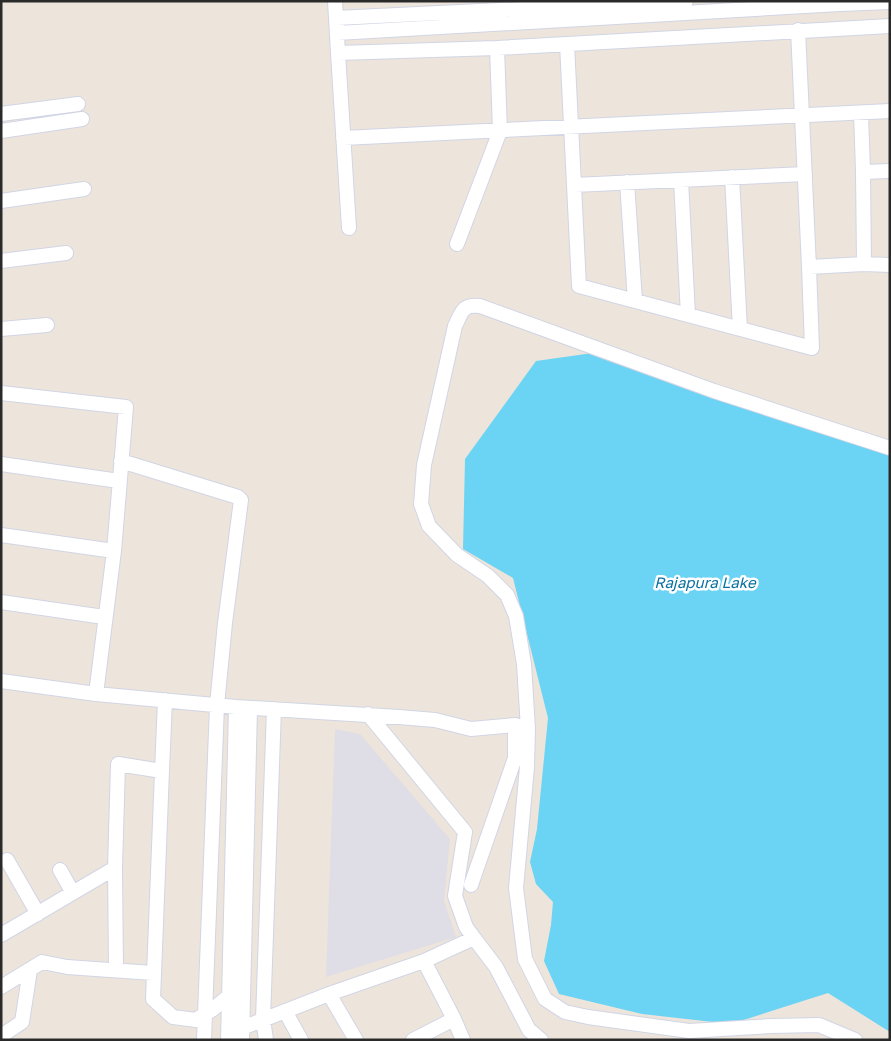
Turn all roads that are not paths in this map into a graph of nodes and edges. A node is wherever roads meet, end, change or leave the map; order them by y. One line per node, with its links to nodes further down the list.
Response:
1 (335, 1): 6 (street)
2 (686, 1): 6 (street)
3 (840, 2): 4 (street); 5 (street)
4 (890, 2)
5 (815, 3): 9 (street)
6 (336, 18): 9 (street)
7 (890, 26): 8 (street)
8 (798, 30): 10 (street); 17 (street)
9 (337, 34): 12 (street)
10 (567, 44): 11 (street); 19 (street)
11 (497, 48): 12 (street); 20 (street)
12 (338, 53): 22 (street)
13 (78, 104): 16 (street)
14 (890, 111): 15 (street)
15 (861, 113): 17 (street); 24 (street)
16 (1, 114)
17 (802, 116): 19 (street); 25 (street)
18 (82, 119): 21 (street)
19 (571, 127): 20 (street); 29 (street)
20 (500, 130): 22 (street); 33 (street)
21 (1, 131)
22 (343, 138): 32 (street)
23 (890, 171): 24 (street)
24 (863, 172): 36 (street)
25 (805, 174): 26 (street); 38 (street)
26 (732, 177): 27 (street); 42 (street)
27 (682, 180): 28 (street); 40 (street)
28 (627, 182): 29 (street); 39 (street)
29 (574, 185): 39 (street)
30 (84, 190): 31 (street)
31 (1, 201)
32 (349, 228)
33 (457, 244)
34 (66, 253): 35 (street)
35 (1, 261)
36 (864, 264): 37 (street); 38 (street)
37 (890, 265)
38 (809, 267): 42 (street)
39 (635, 301): 40 (street)
40 (688, 315): 42 (street)
41 (48, 325): 43 (street)
42 (740, 329)
43 (1, 330)
44 (1, 393): 46 (street)
45 (890, 448): 60 (street)
46 (121, 461): 48 (street); 56 (street)
47 (1, 464): 48 (street)
48 (119, 481): 50 (street)
49 (1, 535): 50 (street)
50 (114, 551): 52 (street)
51 (1, 602): 52 (street)
52 (104, 617): 54 (street)
53 (1, 681): 54 (street)
54 (96, 694): 55 (street)
55 (165, 700): 56 (street); 61 (street)
56 (217, 705): 57 (street); 78 (street)
57 (243, 707): 58 (street); 76 (street); 81 (street)
58 (274, 709): 59 (street); 79 (street)
59 (368, 714): 60 (street); 69 (street)
60 (521, 727): 65 (street); 91 (street)
61 (162, 771): 63 (street); 73 (street)
62 (7, 860): 67 (street)
63 (115, 868): 66 (street); 72 (street)
64 (60, 870): 66 (street)
65 (471, 885)
66 (72, 893): 67 (street)
67 (38, 914): 68 (street)
68 (2, 932)
69 (474, 938): 70 (street); 90 (street)
70 (424, 961): 75 (street); 80 (street)
71 (30, 970): 72 (street); 74 (street); 82 (street)
72 (116, 970): 73 (street)
73 (153, 973): 78 (street)
74 (1, 987)
75 (329, 994): 77 (street); 87 (street)
76 (229, 996): 78 (street); 84 (street)
77 (285, 1011): 79 (street); 86 (street)
78 (205, 1014): 83 (street)
79 (263, 1019): 81 (street); 85 (street)
80 (454, 1019): 88 (street); 89 (street)
81 (242, 1034)
82 (1, 1036)
83 (204, 1040)
84 (228, 1040)
85 (266, 1040)
86 (301, 1040)
87 (356, 1040)
88 (412, 1040)
89 (464, 1040)
90 (541, 1040)
91 (855, 1040)

